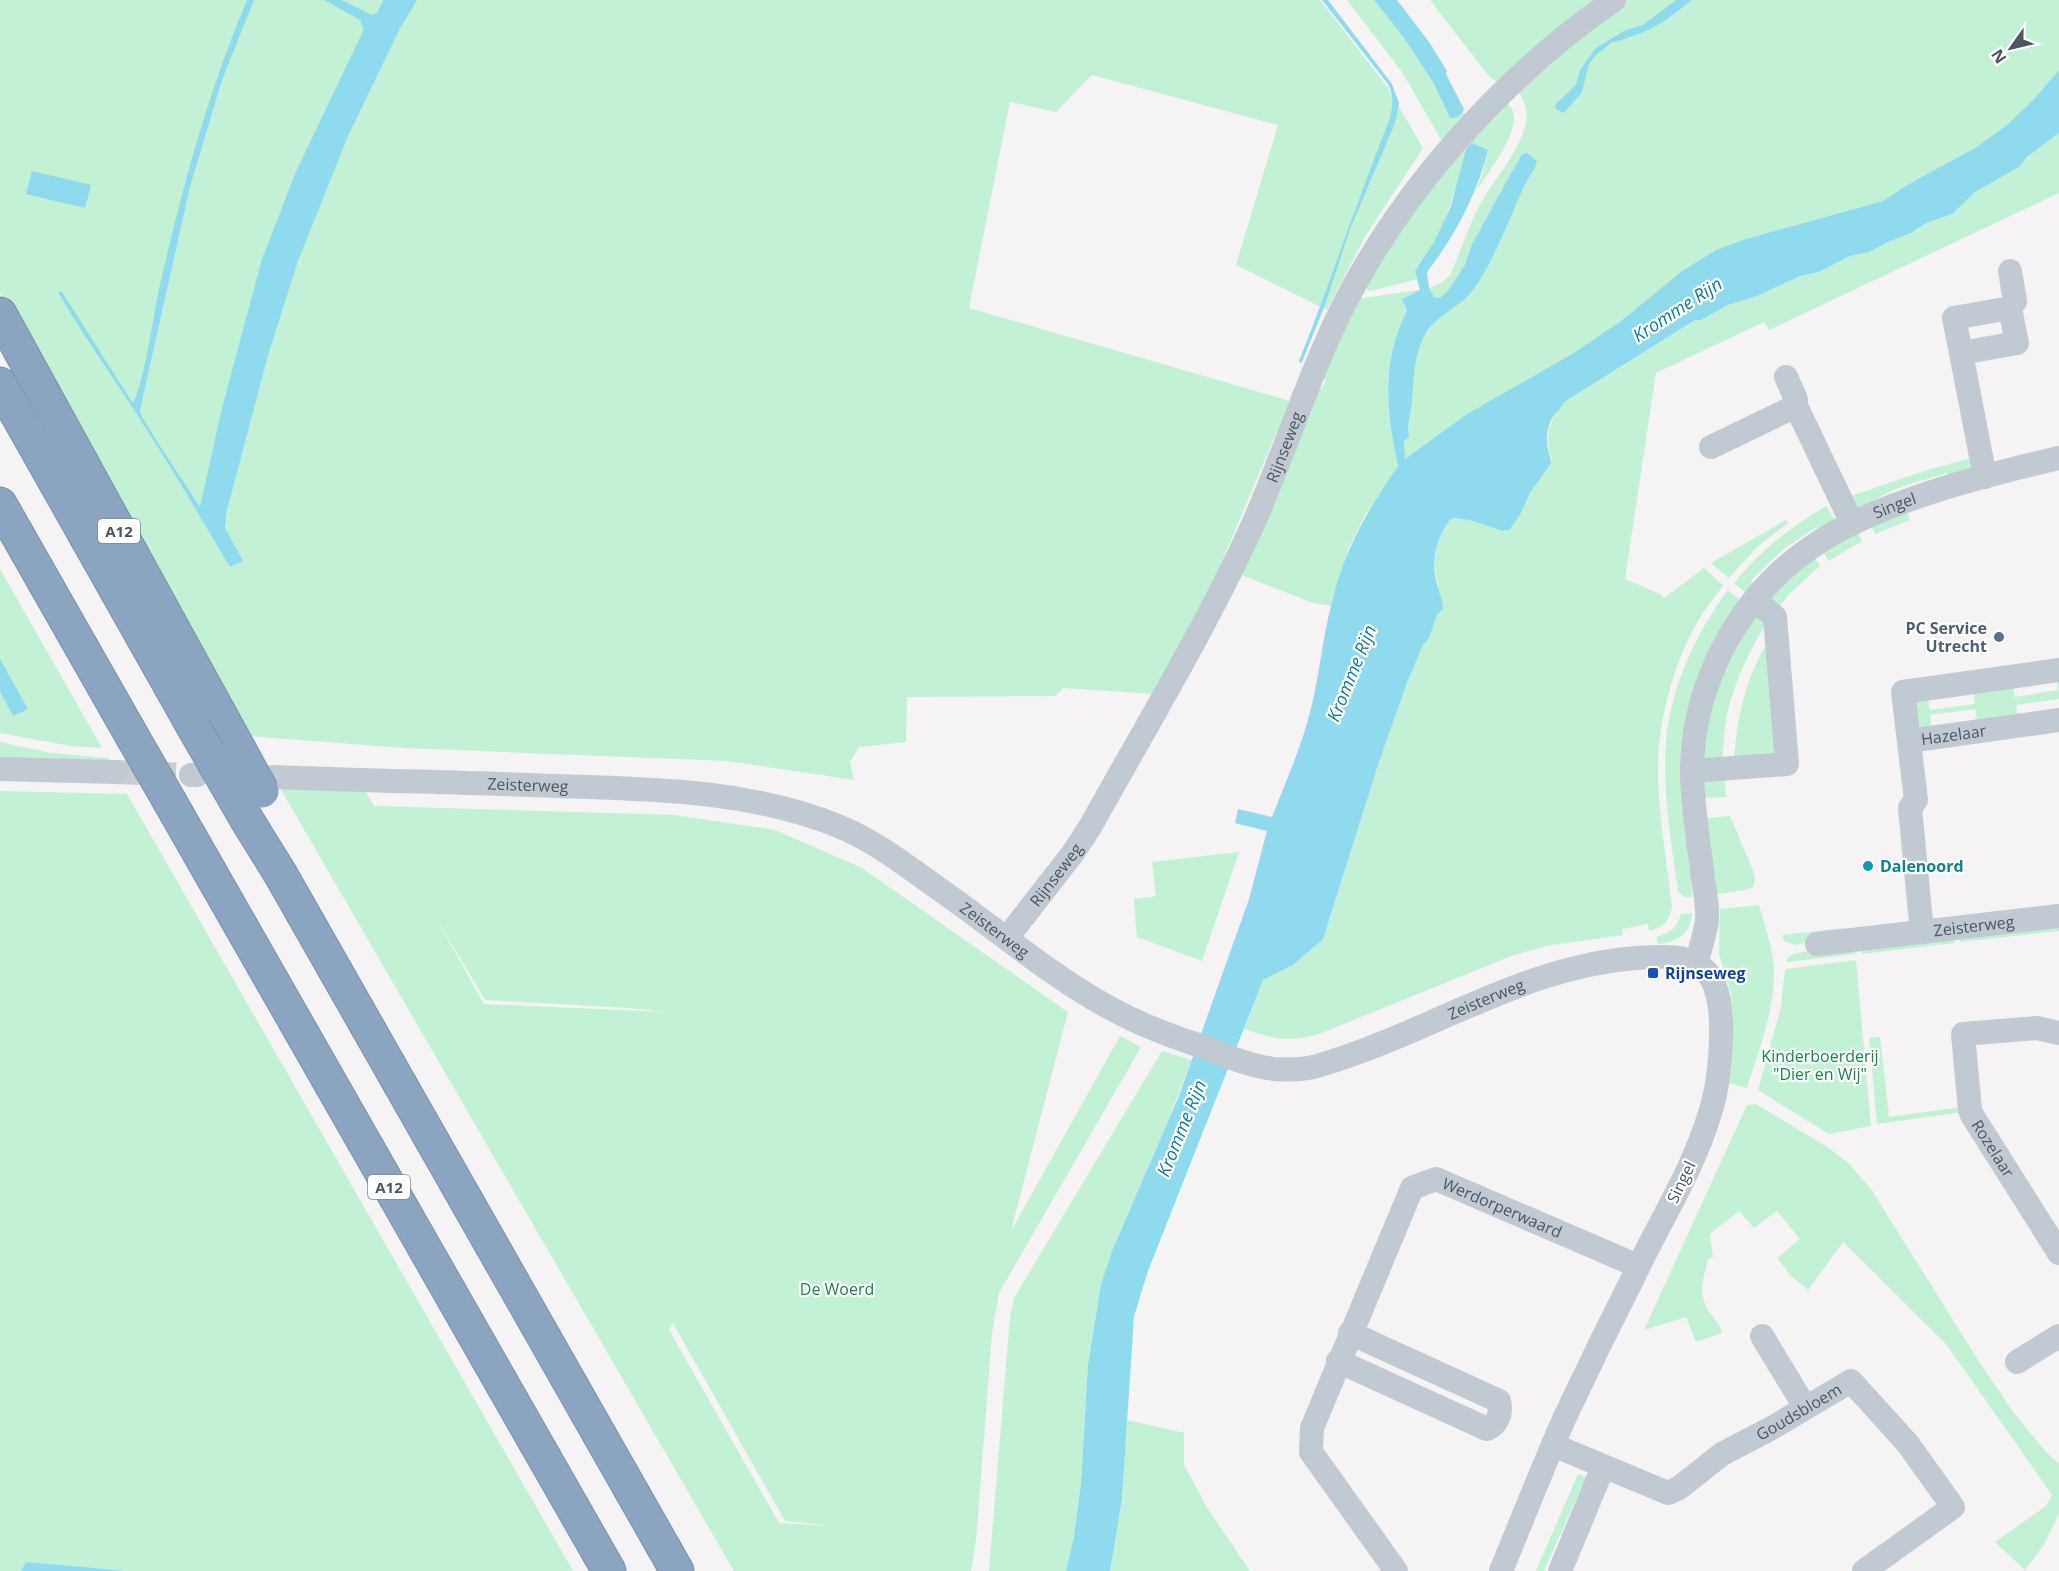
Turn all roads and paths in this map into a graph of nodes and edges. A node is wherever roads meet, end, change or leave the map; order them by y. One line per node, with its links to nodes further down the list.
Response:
1 (1614, 0): 25 (street, Rijnseweg)
2 (2010, 272): 3 (street)
3 (2010, 308): 5 (street); 5 (street)
4 (0, 314): 21 (highway, A12, bridge)
5 (1961, 353): 11 (street)
6 (1786, 377): 8 (street)
7 (0, 384): 22 (highway, A12, bridge)
8 (1796, 405): 9 (street); 13 (street)
9 (1711, 447)
10 (2059, 458): 11 (street, Singel)
11 (1985, 477): 13 (street, Singel)
12 (0, 504): 39 (highway, A12, bridge)
13 (1852, 523): 14 (street, Singel)
14 (1755, 600): 19 (street, Singel); 19 (street)
15 (2059, 670): 17 (street, Hazelaar)
16 (2059, 720): 17 (street, Hazelaar)
17 (1909, 741): 24 (street)
18 (0, 768): 20 (street)
19 (1692, 771): 27 (street, Singel)
20 (116, 772)
21 (268, 784): 22 (highway, A12); 25 (street, Zeisterweg)
22 (281, 875): 40 (highway, A12)
23 (2059, 916): 24 (street, Zeisterweg)
24 (1923, 932): 26 (street, Zeisterweg)
25 (1007, 938): 27 (street, Zeisterweg)
26 (1817, 944)
27 (1696, 964): 30 (street, Singel)
28 (2059, 1033): 29 (street, Rozelaar)
29 (2059, 1254)
30 (1638, 1266): 31 (street, Werdorperwaard); 37 (street, Singel)
31 (1350, 1333): 34 (street, Werdorperwaard); 34 (street)
32 (1762, 1336): 36 (street)
33 (2059, 1336): 35 (street)
34 (1338, 1361): 41 (street, Werdorperwaard)
35 (2017, 1362)
36 (1805, 1407): 38 (street, Goudsbloem); 44 (street, Goudsbloem)
37 (1553, 1445): 38 (street, Goudsbloem); 42 (street, Singel)
38 (1603, 1467): 43 (street)
39 (609, 1571)
40 (677, 1571)
41 (1396, 1571)
42 (1501, 1571)
43 (1560, 1571)
44 (1864, 1571)

